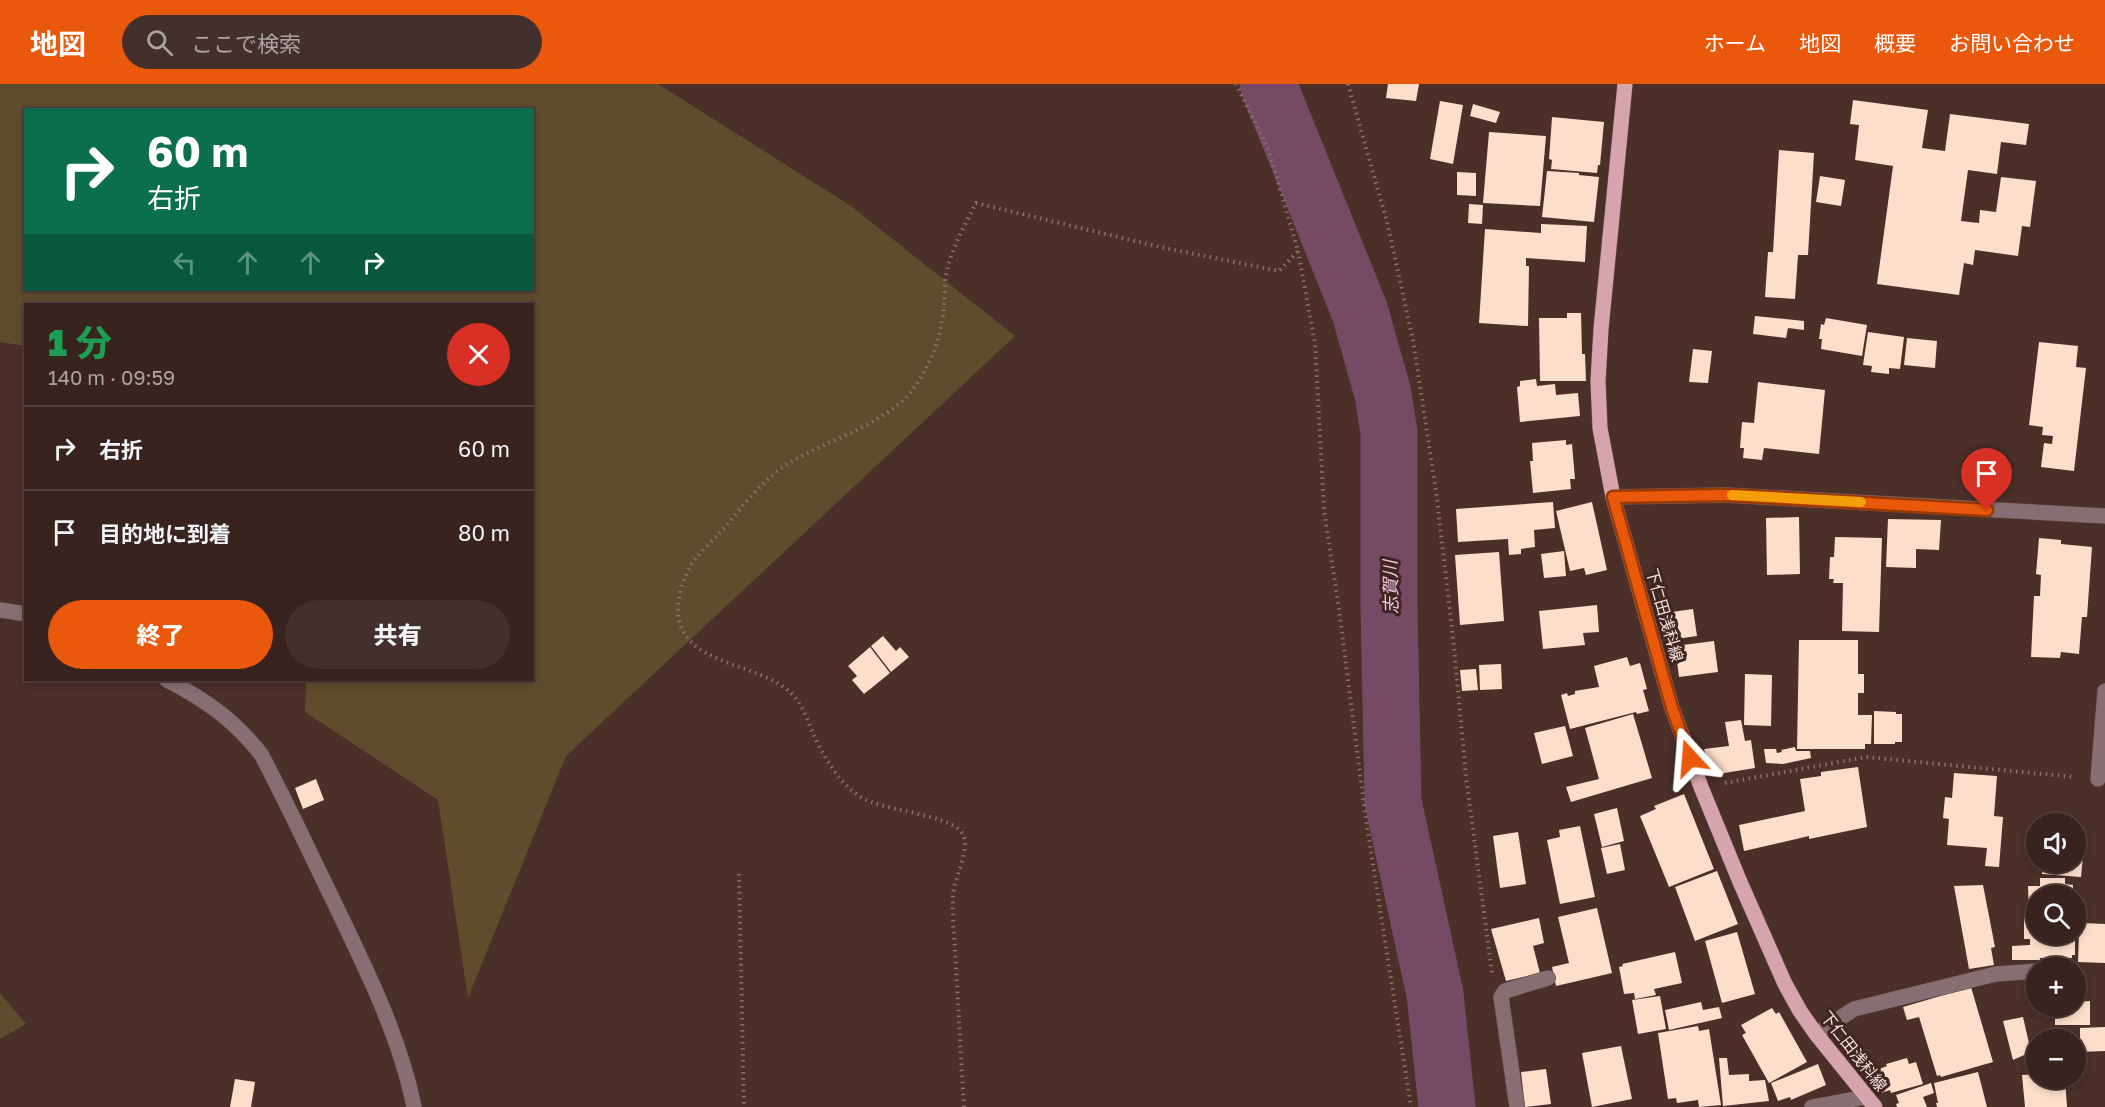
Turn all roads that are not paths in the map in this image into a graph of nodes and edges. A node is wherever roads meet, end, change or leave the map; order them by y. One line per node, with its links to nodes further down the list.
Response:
1 (1625, 84): 2 (main road, 下仁田浅科線)
2 (1613, 497): 3 (street); 11 (main road, 下仁田浅科線)
3 (2105, 516)
4 (0, 610): 5 (street)
5 (24, 614)
6 (169, 681): 13 (street)
7 (2105, 691): 8 (street)
8 (2098, 779)
9 (2026, 972): 11 (street)
10 (1548, 978): 14 (street)
11 (1816, 1034): 12 (main road, 下仁田浅科線)
12 (1870, 1102): 15 (street)
13 (414, 1107)
14 (1517, 1107)
15 (1812, 1107)

